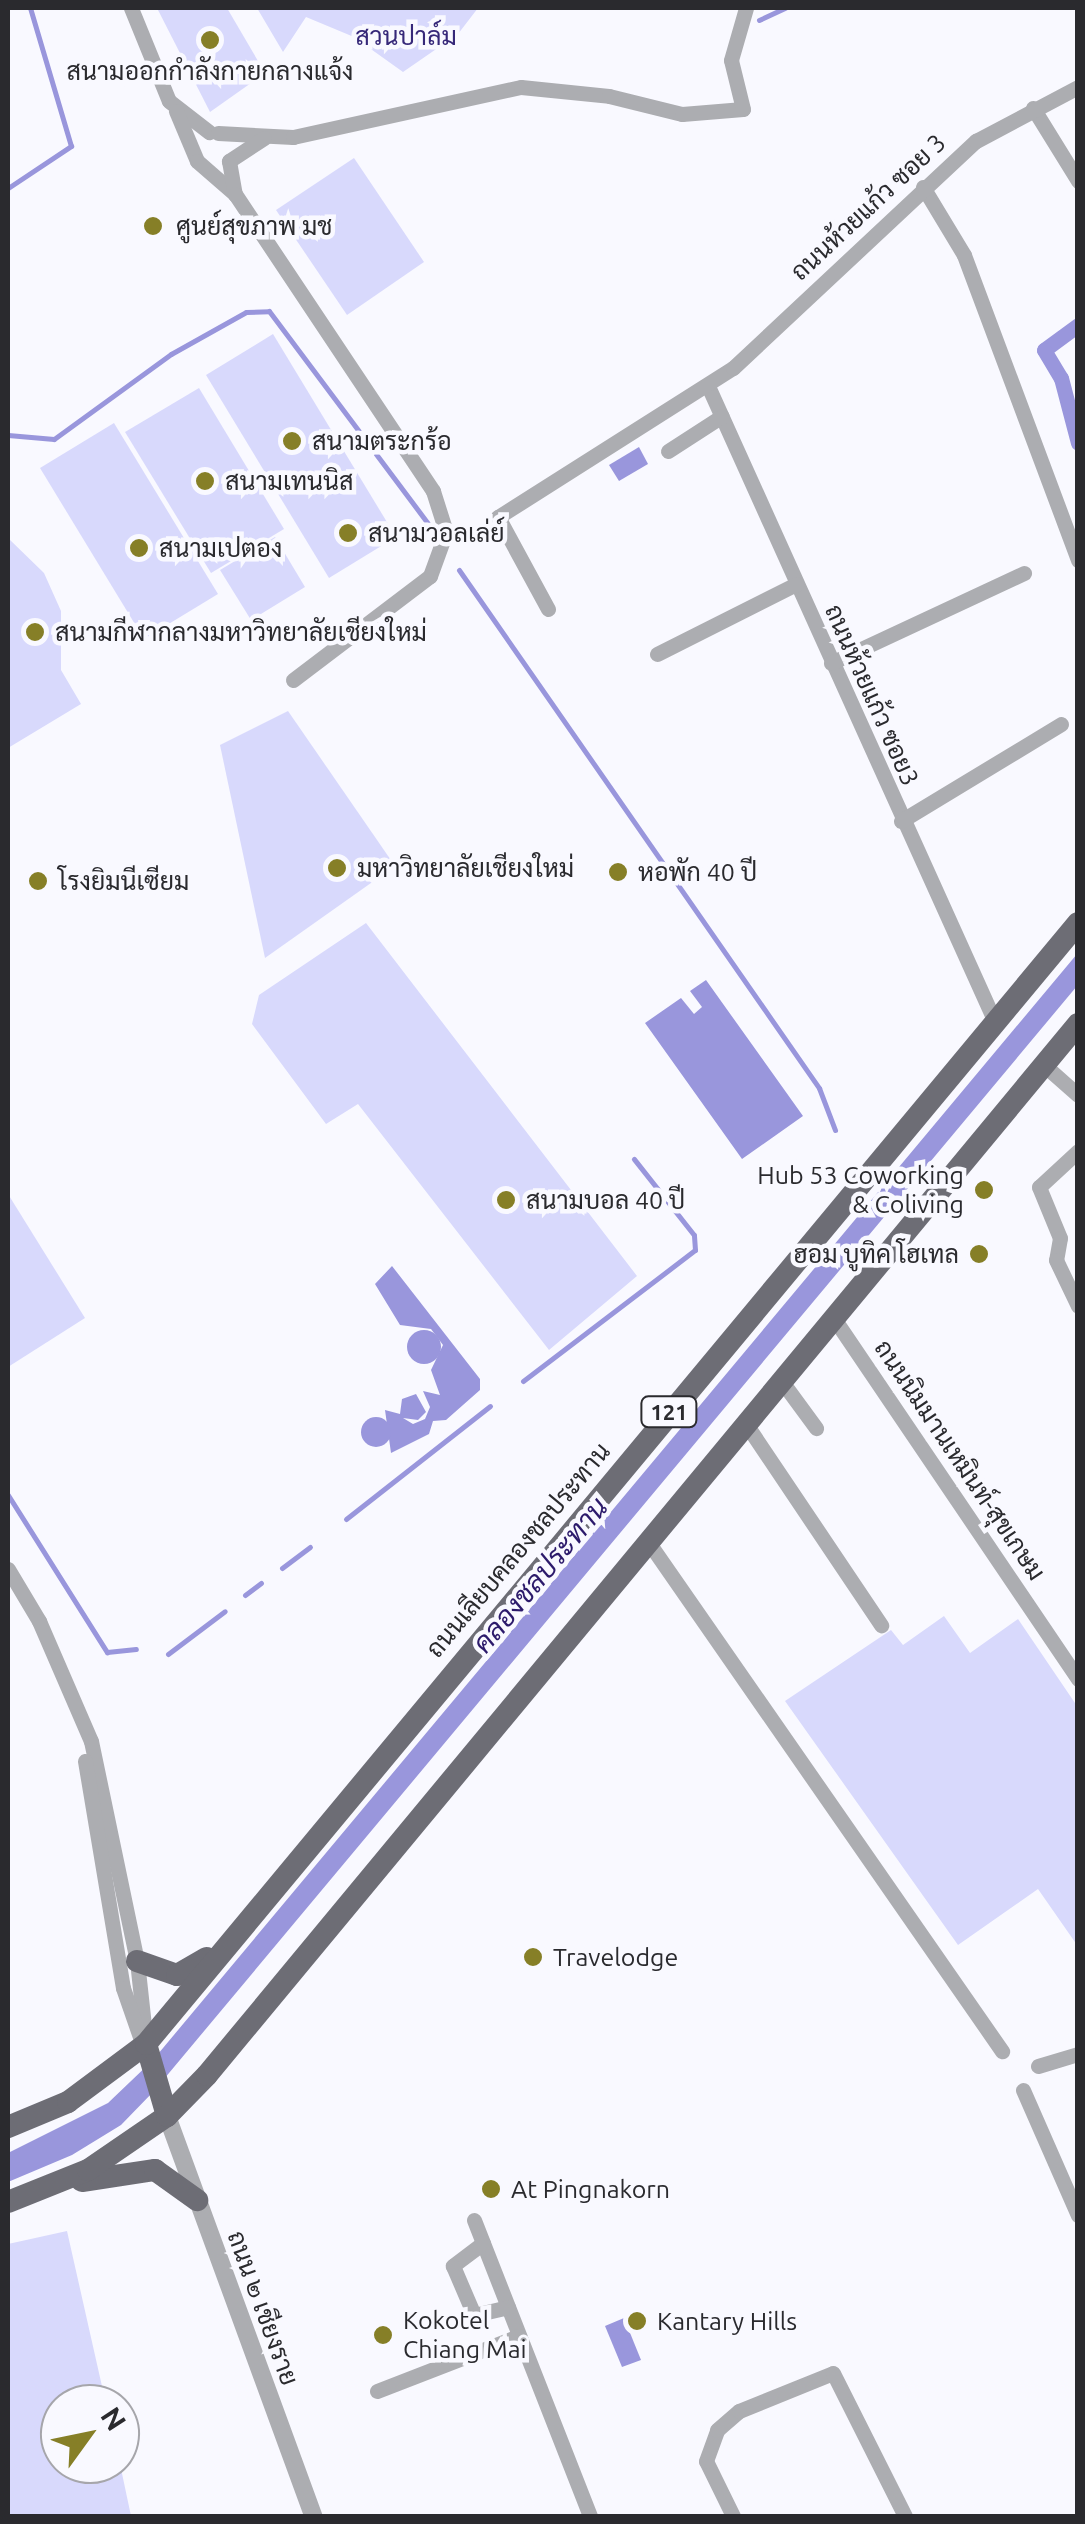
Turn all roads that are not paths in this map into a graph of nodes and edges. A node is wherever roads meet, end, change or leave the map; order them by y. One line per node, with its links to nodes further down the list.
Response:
1 (130, 8): 4 (street)
2 (746, 8): 6 (street)
3 (1078, 87): 5 (street, ถนนห้วยแก้ว ซอย 3)
4 (172, 106): 6 (street); 9 (street)
5 (1033, 108): 7 (street); 8 (street, ถนนห้วยแก้ว ซอย 3)
6 (264, 138): 9 (street)
7 (1078, 181)
8 (923, 187): 10 (street, ถนนห้วยแก้ว ซอย 3); 13 (street)
9 (235, 194): 19 (street)
10 (708, 386): 11 (street, ถนนห้วยแก้ว ซอย3); 16 (street, ถนนห้วยแก้ว ซอย 3)
11 (722, 416): 12 (street); 15 (street, ถนนห้วยแก้ว ซอย3)
12 (668, 450)
13 (1078, 560)
14 (1024, 573): 18 (street)
15 (796, 584): 17 (street); 18 (street, ถนนห้วยแก้ว ซอย3)
16 (548, 609)
17 (657, 654)
18 (831, 663): 21 (street, ถนนห้วยแก้ว ซอย3)
19 (293, 680)
20 (1062, 724): 21 (street)
21 (901, 821): 23 (street, ถนนห้วยแก้ว ซอย3)
22 (1078, 922): 23 (main road, ถนนเลียบคลองชลประทาน / 121)
23 (995, 1022): 38 (main road, ถนนเลียบคลองชลประทาน / 121)
24 (1078, 1024): 25 (main road, 121)
25 (1044, 1065): 26 (street); 29 (main road, 121)
26 (1078, 1095)
27 (1078, 1151): 28 (street)
28 (1078, 1306)
29 (835, 1320): 30 (main road, 121); 37 (street, ถนนนิมมานเหมินท์-สุขเกษม)
30 (783, 1383): 31 (main road, 121); 32 (street)
31 (748, 1427): 33 (main road, 121); 36 (street)
32 (816, 1428)
33 (649, 1542): 41 (street); 45 (main road, 121)
34 (8, 1568): 39 (street)
35 (8, 1578): 40 (street)
36 (881, 1625)
37 (1078, 1678)
38 (227, 1942): 39 (main road); 40 (main road, ถนนเลียบคลองชลประทาน / 121)
39 (137, 1961): 40 (street)
40 (147, 2047): 45 (main road); 46 (main road, ถนนเลียบคลองชลประทาน / 121)
41 (1002, 2051)
42 (1078, 2054): 43 (street)
43 (1038, 2066)
44 (1022, 2090): 50 (street)
45 (164, 2106): 47 (main road, 121); 48 (street, ถนน ๒ เชียงราย)
46 (8, 2128)
47 (47, 2188): 48 (main road); 49 (main road, 121)
48 (197, 2200): 57 (street, ถนน ๒ เชียงราย)
49 (8, 2202)
50 (1078, 2215)
51 (474, 2220): 52 (street)
52 (483, 2243): 53 (street); 53 (street)
53 (508, 2307): 54 (street)
54 (519, 2336): 55 (street); 58 (street)
55 (377, 2391)
56 (906, 2505): 59 (street)
57 (313, 2516)
58 (590, 2516)
59 (733, 2516)

